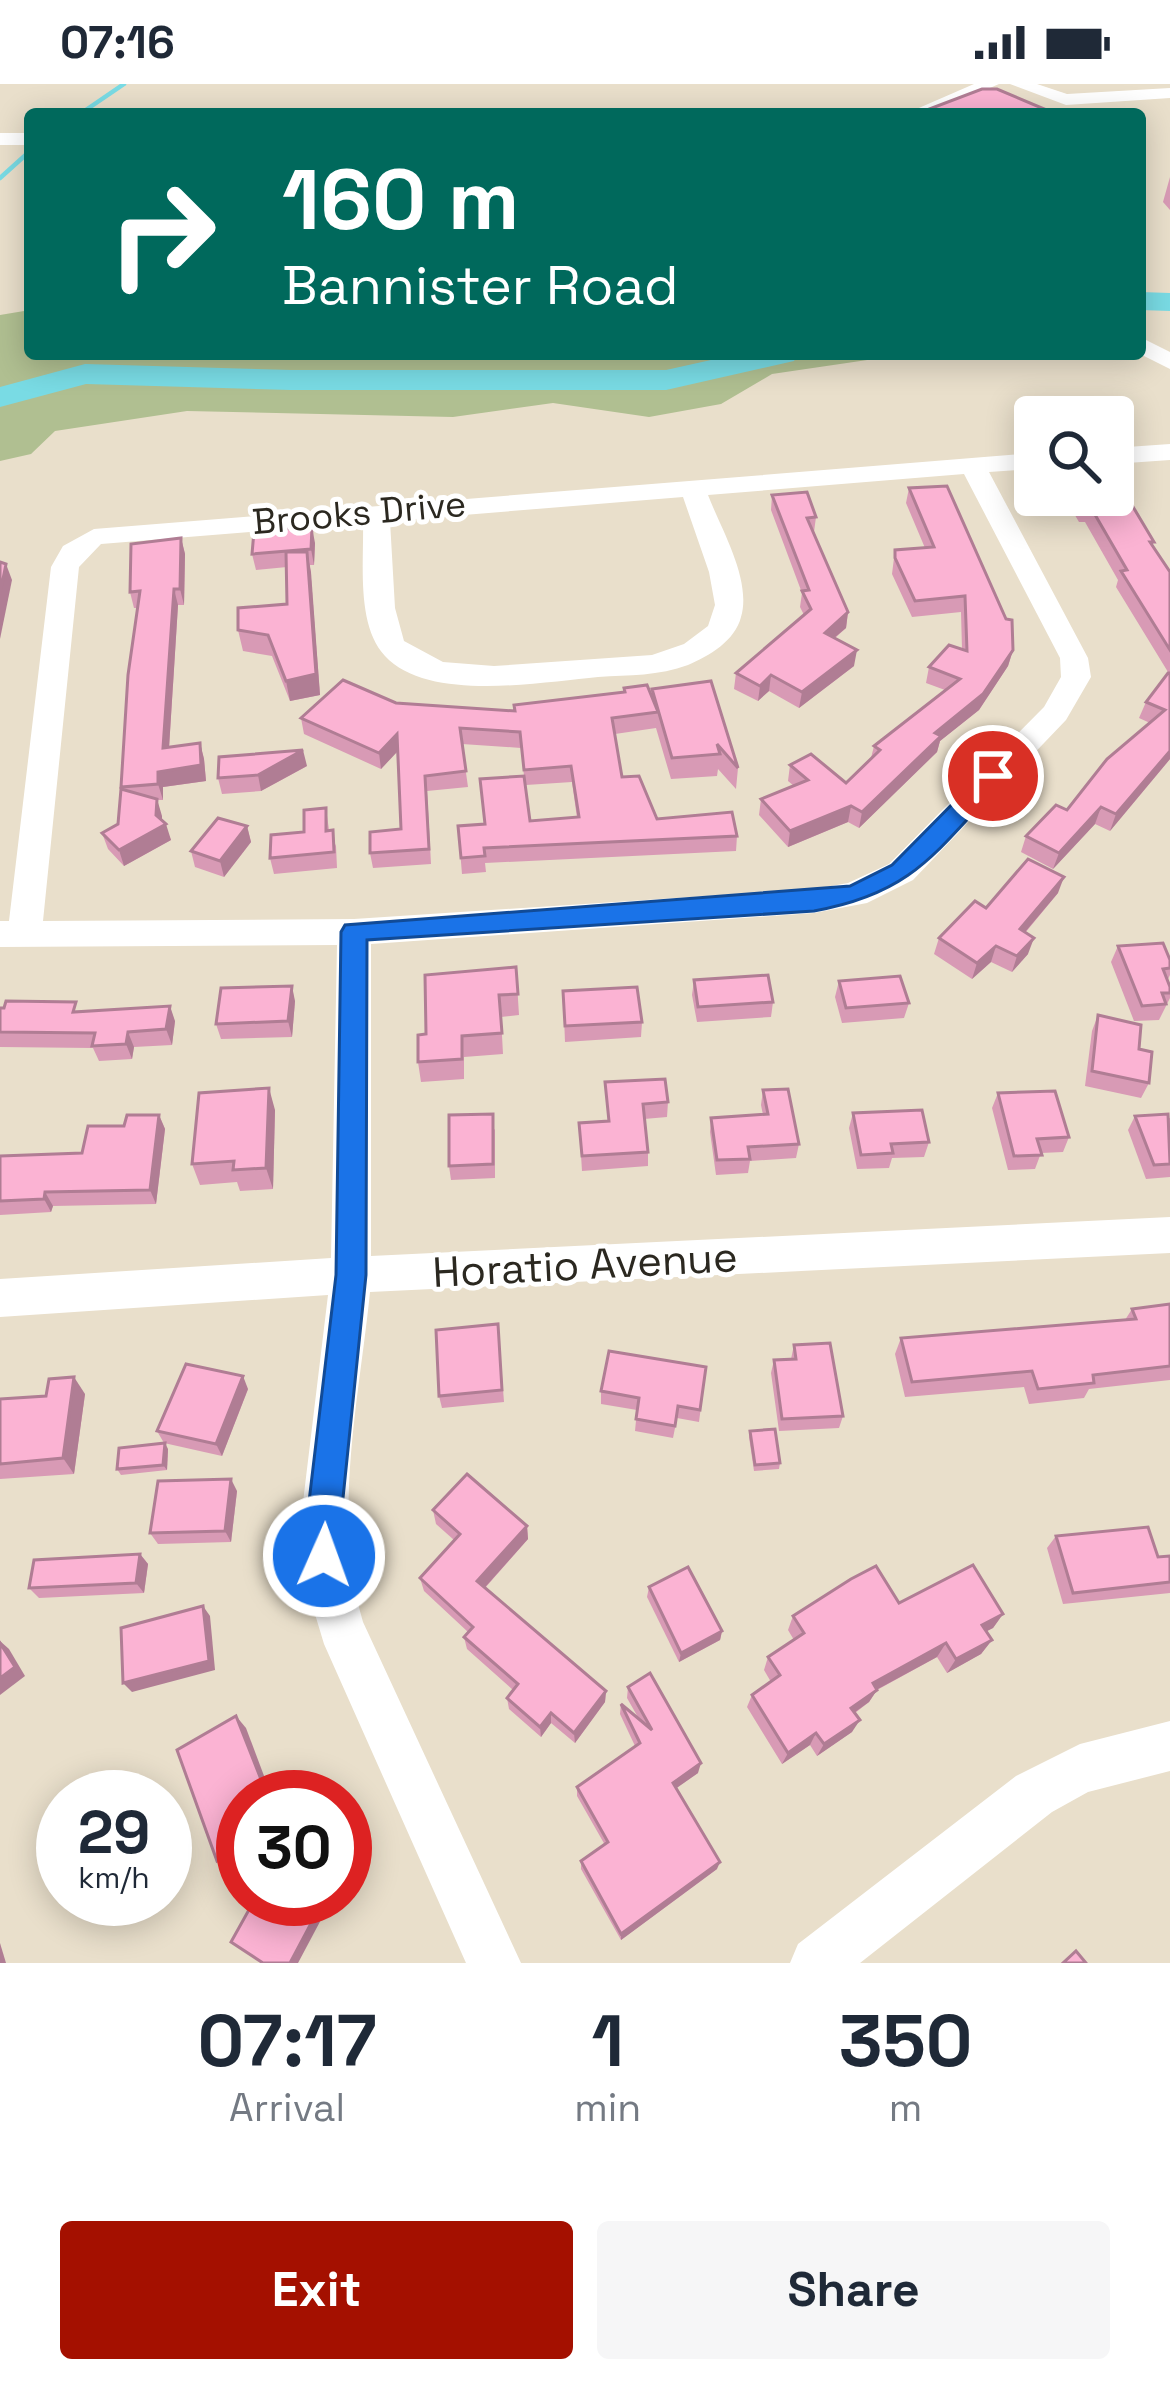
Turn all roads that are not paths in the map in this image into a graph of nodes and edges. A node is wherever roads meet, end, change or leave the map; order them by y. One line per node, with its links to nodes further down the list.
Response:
1 (990, 84): 4 (street)
2 (1019, 84): 3 (street)
3 (1170, 93)
4 (929, 108)
5 (1170, 452): 6 (street)
6 (1134, 455)
7 (1014, 462): 8 (street, Brooks Drive)
8 (972, 465): 9 (street, Brooks Drive); 13 (street)
9 (692, 486): 10 (street, Brooks Drive); 10 (street)
10 (376, 511): 12 (street, Brooks Drive)
11 (0, 815): 12 (street)
12 (36, 819): 14 (street, Brooks Drive)
13 (354, 932): 14 (street); 16 (street)
14 (12, 934)
15 (1170, 1235): 16 (street, Horatio Avenue)
16 (351, 1275): 17 (street, Horatio Avenue); 19 (street)
17 (0, 1298)
18 (1170, 1746): 20 (street)
19 (494, 1963)
20 (817, 1963)

